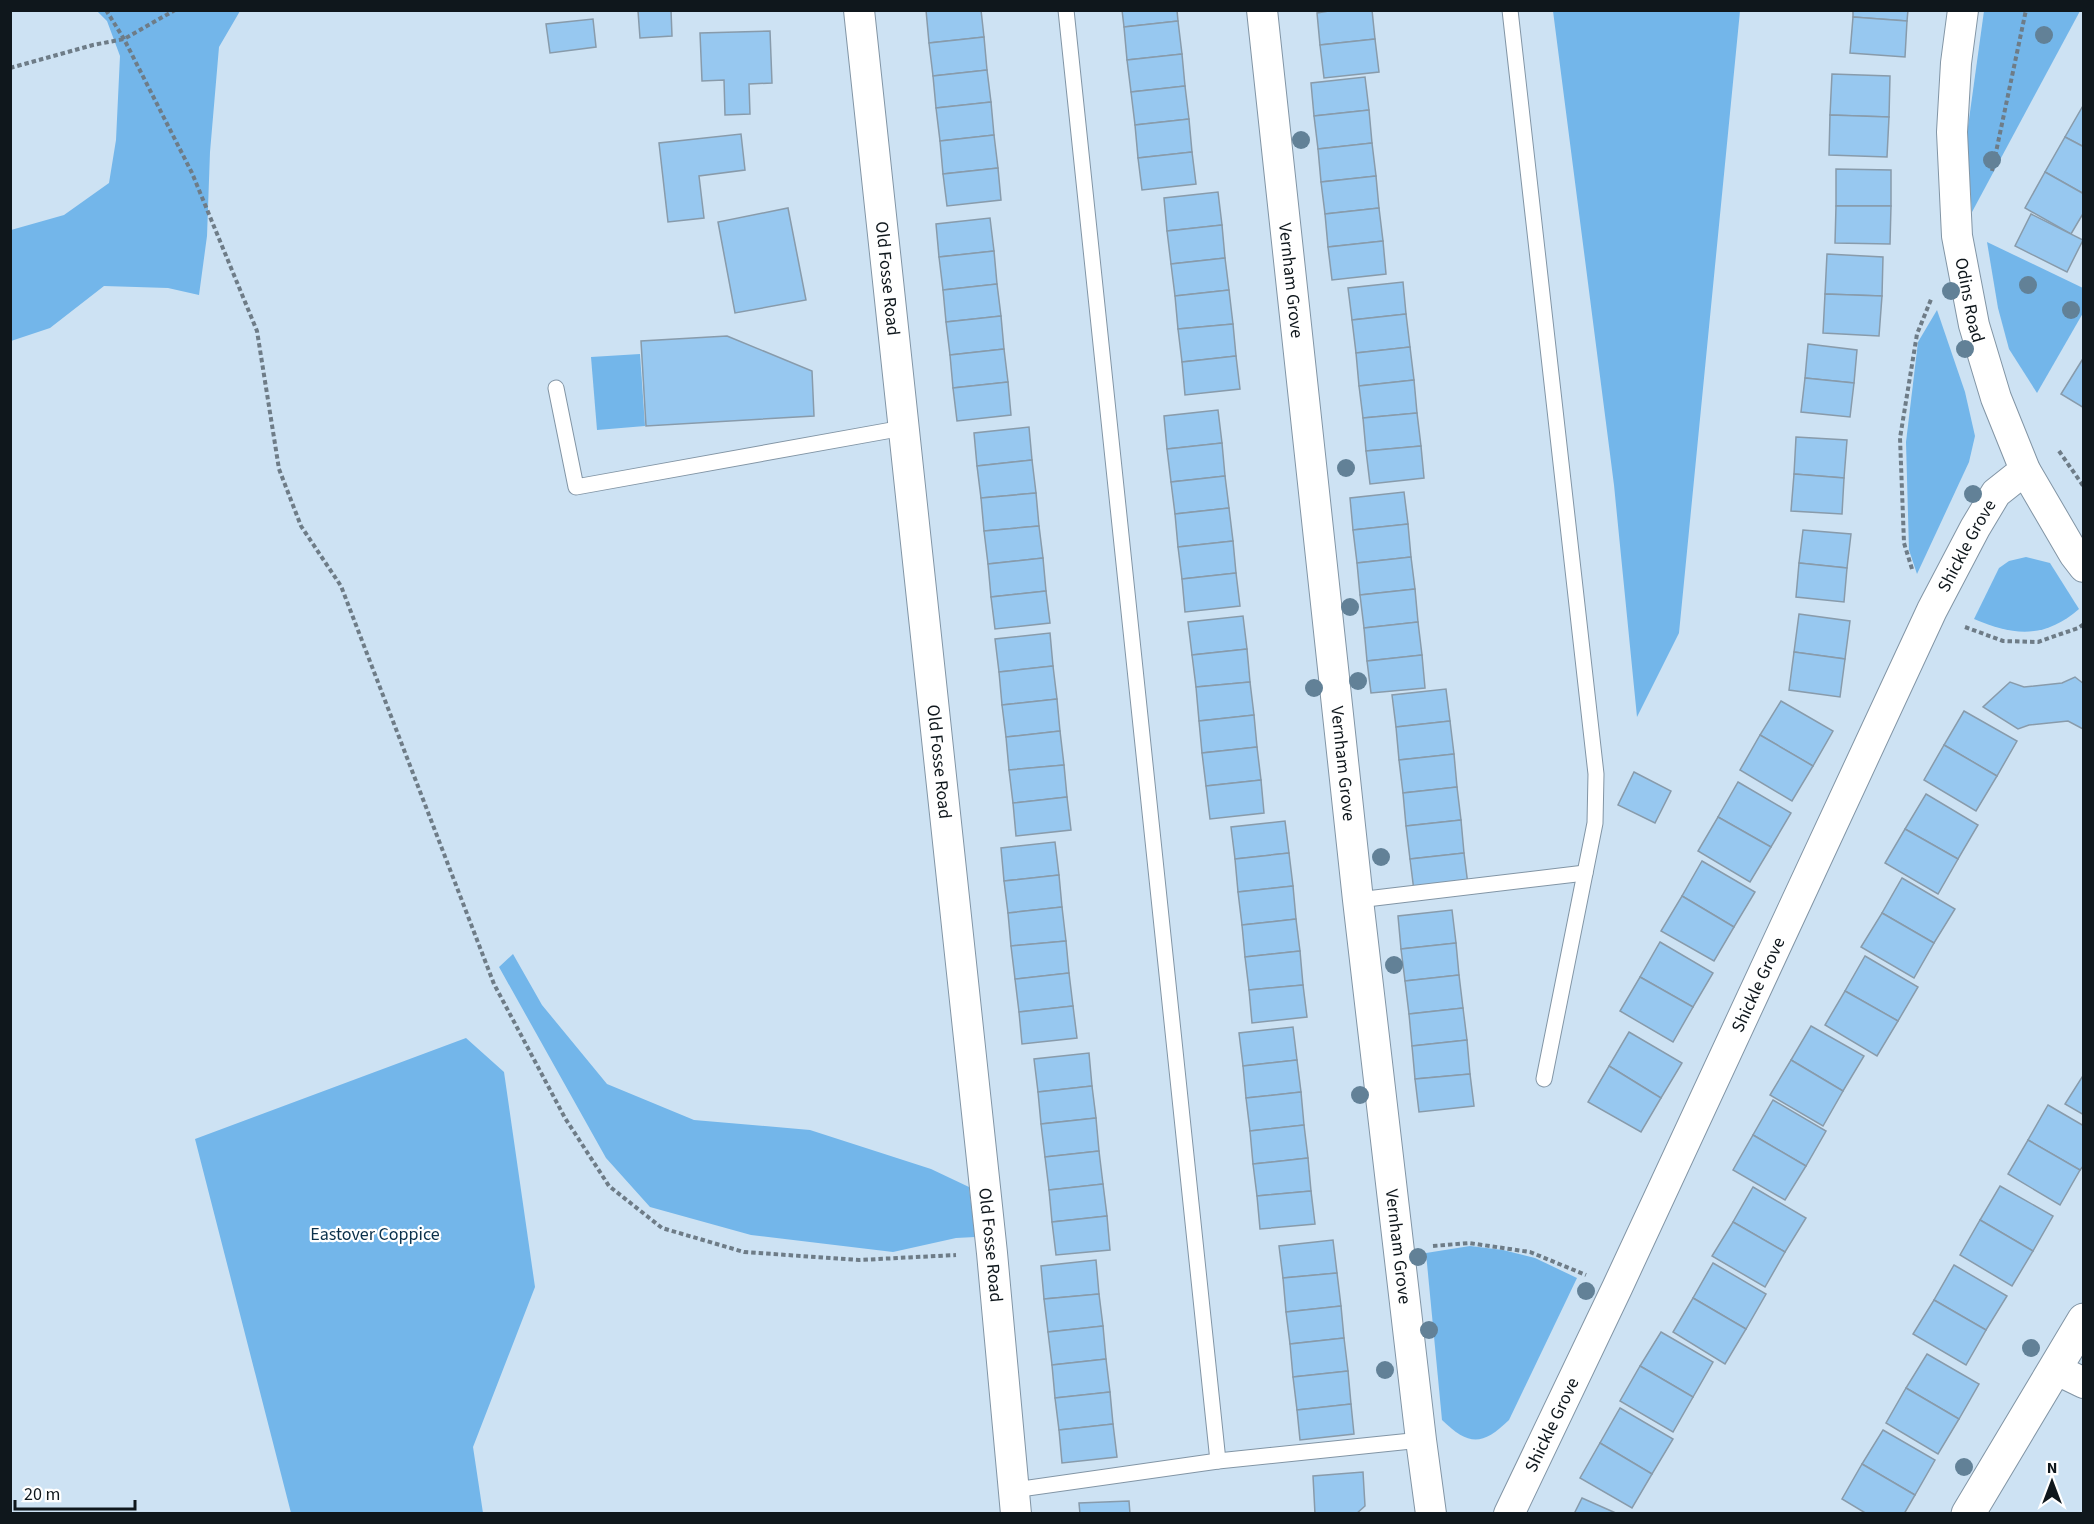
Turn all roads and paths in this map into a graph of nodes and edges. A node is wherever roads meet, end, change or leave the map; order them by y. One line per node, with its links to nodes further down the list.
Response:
1 (106, 10): 8 (path)
2 (175, 10): 8 (path)
3 (859, 10): 11 (street, Old Fosse Road)
4 (1066, 10): 23 (lane)
5 (1262, 10): 15 (street, Vernham Grove)
6 (1510, 10): 14 (lane)
7 (1963, 10): 12 (street, Odins Road)
8 (124, 39): 9 (path); 18 (path)
9 (10, 68)
10 (556, 388): 11 (lane)
11 (903, 428): 18 (street, Old Fosse Road)
12 (2025, 470): 13 (street, Odins Road); 19 (street, Shickle Grove)
13 (2084, 567)
14 (1585, 873): 15 (lane); 16 (lane)
15 (1359, 900): 17 (street, Vernham Grove)
16 (1544, 1079)
17 (1399, 1250): 19 (path); 22 (street, Vernham Grove)
18 (992, 1253): 24 (street, Old Fosse Road)
19 (1617, 1288): 27 (street, Shickle Grove)
20 (2084, 1320): 21 (street)
21 (2069, 1376): 25 (street)
22 (1421, 1440): 23 (lane); 26 (street, Vernham Grove)
23 (1218, 1461): 24 (lane)
24 (1015, 1502)
25 (1975, 1511)
26 (1431, 1514)
27 (1509, 1514)

